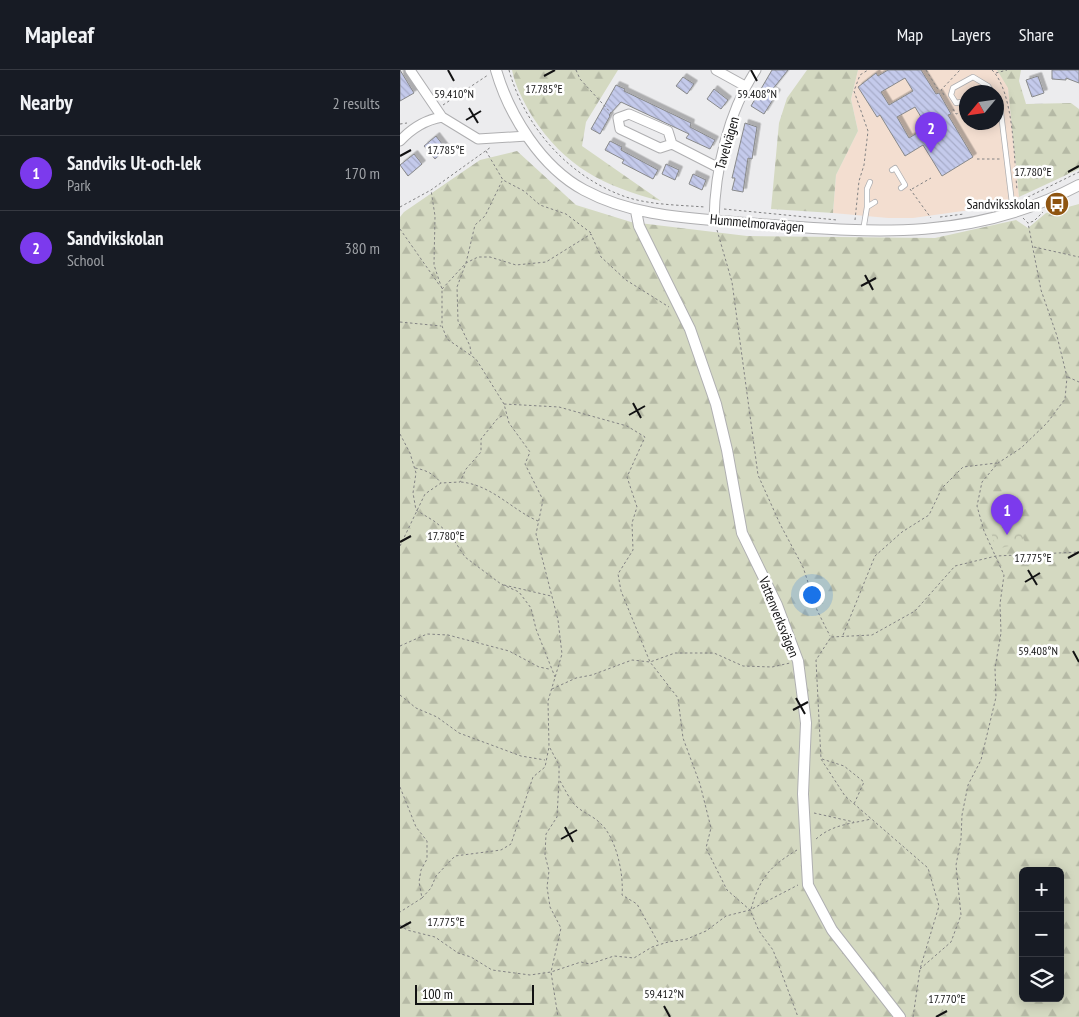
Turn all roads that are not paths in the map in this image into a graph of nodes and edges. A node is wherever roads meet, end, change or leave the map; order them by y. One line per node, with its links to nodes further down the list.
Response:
1 (410, 70): 8 (street)
2 (496, 70): 10 (street, Hummelmoravägen)
3 (716, 70): 6 (street)
4 (756, 70): 6 (street, Tavelvägen)
5 (986, 85): 7 (lane)
6 (745, 86): 13 (street, Tavelvägen)
7 (959, 103)
8 (439, 114): 10 (street); 11 (street)
9 (1003, 130): 20 (lane)
10 (528, 136): 21 (street, Hummelmoravägen)
11 (400, 142)
12 (672, 144): 12 (street); 13 (street)
13 (719, 168): 22 (street, Tavelvägen)
14 (892, 170): 17 (lane)
15 (870, 182): 19 (lane)
16 (1079, 185): 20 (street, Hummelmoravägen)
17 (903, 186)
18 (875, 202): 19 (lane)
19 (867, 207): 23 (lane)
20 (1015, 208): 23 (street, Hummelmoravägen)
21 (636, 211): 22 (street, Hummelmoravägen); 24 (street, Vattenverksvägen)
22 (714, 220): 23 (street, Hummelmoravägen)
23 (864, 227)
24 (900, 1017)

